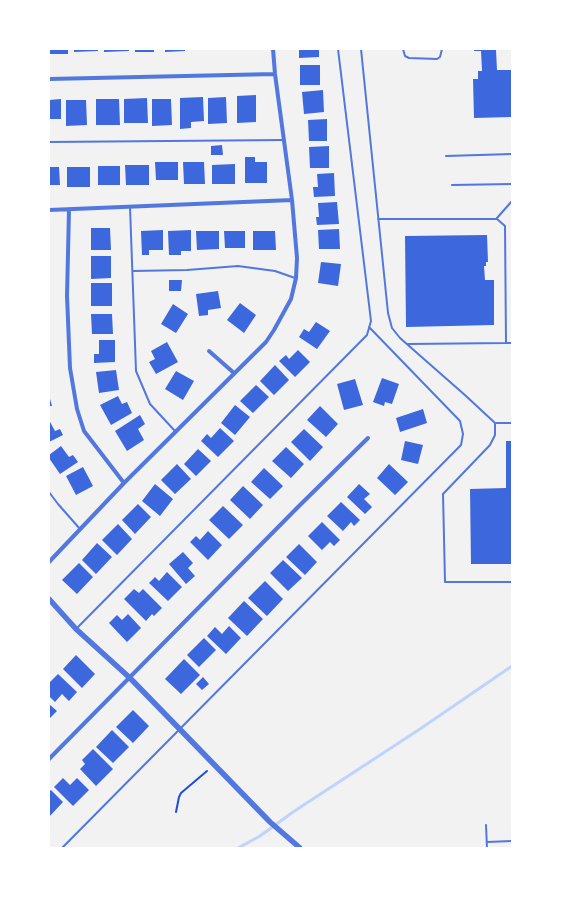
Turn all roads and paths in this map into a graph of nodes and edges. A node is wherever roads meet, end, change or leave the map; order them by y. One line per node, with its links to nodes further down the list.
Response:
1 (273, 49): 6 (street)
2 (338, 49): 23 (lane)
3 (361, 49): 20 (lane)
4 (403, 49): 5 (lane)
5 (442, 49)
6 (275, 74): 7 (street); 8 (street)
7 (49, 79)
8 (284, 140): 9 (lane); 14 (street)
9 (49, 142)
10 (512, 154): 11 (lane)
11 (446, 156)
12 (512, 184): 13 (lane)
13 (452, 185)
14 (292, 200): 16 (street); 22 (street)
15 (512, 201): 19 (lane)
16 (130, 207): 18 (street); 21 (lane)
17 (49, 210): 18 (street)
18 (69, 210): 33 (street)
19 (497, 218): 20 (lane); 25 (lane)
20 (378, 219): 26 (lane)
21 (133, 271): 22 (lane); 31 (lane)
22 (296, 278): 28 (street)
23 (369, 327): 39 (lane); 41 (lane)
24 (512, 342): 25 (lane)
25 (506, 343): 26 (lane)
26 (408, 344): 29 (lane)
27 (209, 351): 28 (street)
28 (234, 373): 31 (street)
29 (495, 423): 30 (lane); 37 (lane)
30 (512, 423)
31 (176, 432): 33 (street)
32 (368, 438): 40 (street)
33 (124, 483): 35 (street)
34 (49, 492): 35 (lane)
35 (80, 529): 36 (street)
36 (49, 562)
37 (512, 582)
38 (49, 599): 39 (street)
39 (76, 629): 40 (street)
40 (130, 678): 41 (street); 42 (street)
41 (179, 730): 48 (lane); 49 (street)
42 (49, 759)
43 (207, 771): 44 (path)
44 (176, 812)
45 (486, 824): 47 (lane)
46 (512, 841): 47 (lane)
47 (486, 842): 50 (lane)
48 (62, 848)
49 (300, 848)
50 (487, 848)

